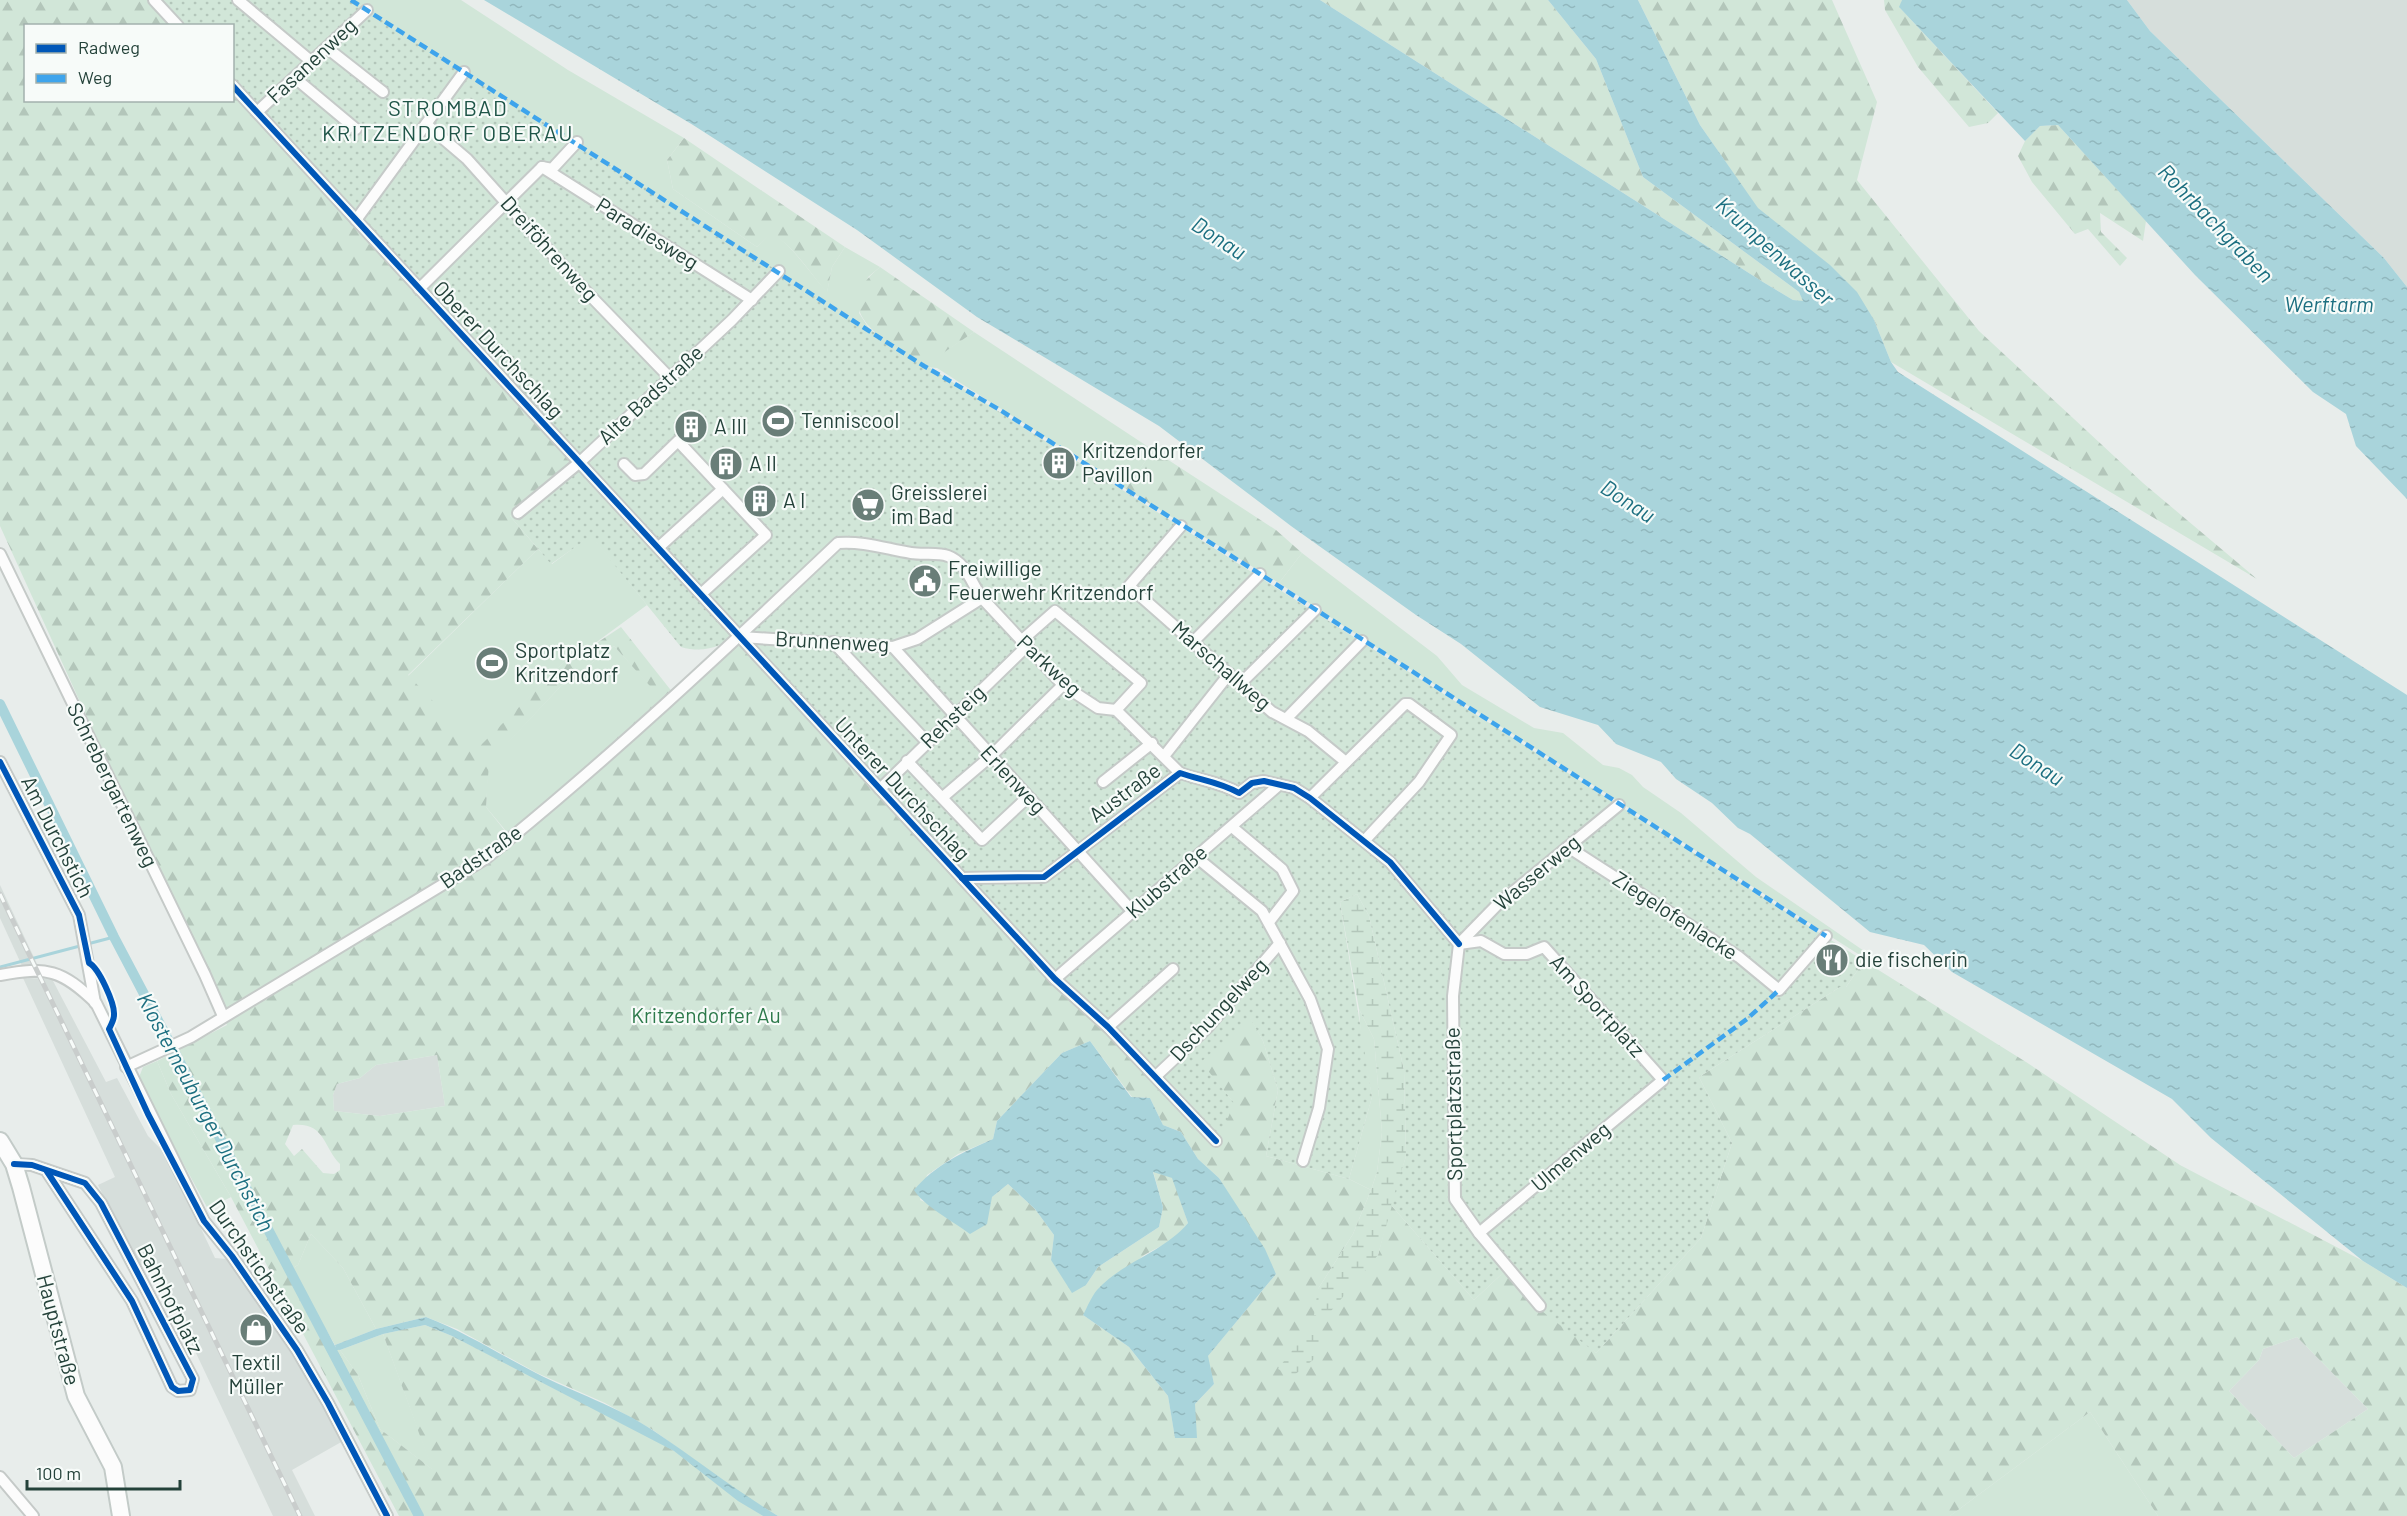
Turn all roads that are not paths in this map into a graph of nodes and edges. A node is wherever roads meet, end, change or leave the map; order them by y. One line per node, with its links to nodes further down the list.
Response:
1 (154, 0): 4 (street)
2 (238, 0): 6 (street)
3 (367, 10): 5 (street, Fasanenweg)
4 (176, 24)
5 (327, 48): 6 (street, Fasanenweg); 10 (street)
6 (312, 62): 8 (street, Fasanenweg)
7 (464, 72): 12 (street)
8 (295, 78): 11 (street, Fasanenweg); 13 (street)
9 (234, 87): 11 (street, Oberer Durchschlag)
10 (383, 92)
11 (257, 112): 17 (street, Oberer Durchschlag)
12 (426, 124): 16 (street, Dreiföhrenweg); 17 (street)
13 (356, 129)
14 (577, 142): 15 (street)
15 (542, 167): 16 (street); 20 (street, Paradiesweg)
16 (507, 202): 19 (street); 21 (street, Dreiföhrenweg)
17 (356, 220): 19 (street, Oberer Durchschlag)
18 (779, 271): 20 (street, Alte Badstraße)
19 (419, 289): 22 (street, Oberer Durchschlag)
20 (752, 300): 21 (street, Alte Badstraße)
21 (669, 377): 22 (street, Alte Badstraße)
22 (580, 462): 25 (street, Alte Badstraße); 27 (street, Oberer Durchschlag)
23 (624, 464): 24 (street)
24 (723, 489): 27 (street); 30 (street)
25 (518, 513)
26 (1181, 526): 36 (street, Marschallweg)
27 (659, 547): 30 (street, Oberer Durchschlag)
28 (0, 554): 75 (street, Schrebergartenweg)
29 (1260, 574): 36 (street)
30 (701, 594): 33 (street, Oberer Durchschlag)
31 (982, 598): 33 (street, Parkweg); 37 (street, Parkweg); 38 (street, Brunnenweg)
32 (1315, 609): 40 (street)
33 (741, 637): 35 (street, Brunnenweg); 55 (street, Unterer Durchschlag); 75 (street, Badstraße)
34 (1362, 641): 44 (street)
35 (833, 642): 38 (street, Brunnenweg); 45 (street)
36 (1193, 642): 39 (street, Marschallweg)
37 (1024, 643): 41 (street, Parkweg); 42 (street, Rehsteig); 43 (street, Rehsteig)
38 (893, 647): 43 (street, Erlenweg)
39 (1229, 674): 40 (street, Marschallweg); 47 (street)
40 (1241, 683): 44 (street, Marschallweg)
41 (1063, 685): 42 (street, Parkweg); 48 (street)
42 (1116, 710): 46 (street, Parkweg)
43 (954, 716): 45 (street, Rehsteig); 48 (street, Erlenweg)
44 (1287, 718): 51 (street, Marschallweg)
45 (927, 741): 49 (street, Rehsteig)
46 (1152, 743): 47 (street, Parkweg); 53 (street)
47 (1165, 755): 52 (street, Parkweg)
48 (991, 756): 56 (street); 57 (street, Erlenweg)
49 (907, 761): 55 (street, Rehsteig); 56 (street)
50 (0, 762): 74 (street, Am Durchstich)
51 (1346, 762): 58 (street); 61 (street)
52 (1180, 772): 54 (street, Austraße); 63 (street, Austraße)
53 (1103, 782)
54 (1279, 785): 58 (street, Austraße); 60 (street, Klubstraße)
55 (880, 789): 65 (street, Unterer Durchschlag)
56 (943, 797): 57 (street)
57 (1028, 797): 63 (street, Erlenweg)
58 (1310, 798): 61 (street, Austraße)
59 (1619, 805): 62 (street, Wasserweg)
60 (1232, 827): 64 (street, Klubstraße); 67 (street)
61 (1365, 840): 70 (street, Austraße)
62 (1568, 847): 68 (street, Ziegelofenlacke); 70 (street, Wasserweg)
63 (1078, 850): 65 (street, Austraße); 66 (street, Erlenweg)
64 (1196, 858): 66 (street, Klubstraße); 67 (street)
65 (962, 878): 73 (street, Unterer Durchschlag)
66 (1133, 912): 73 (street, Klubstraße)
67 (1269, 922): 69 (street)
68 (1826, 936)
69 (1280, 943): 78 (street, Dschungelweg); 82 (street)
70 (1459, 944): 79 (street, Am Sportplatz); 85 (street, Sportplatzstraße)
71 (1173, 969): 76 (street)
72 (0, 975): 74 (street)
73 (1055, 979): 76 (street, Unterer Durchschlag)
74 (96, 1003): 77 (street, Durchstichstraße)
75 (223, 1016): 77 (street, Badstraße)
76 (1108, 1027): 78 (street, Unterer Durchschlag)
77 (126, 1067): 90 (street, Durchstichstraße)
78 (1156, 1076): 81 (street, Unterer Durchschlag)
79 (1663, 1080): 85 (street, Ulmenweg)
80 (0, 1141): 83 (main road, Hauptstraße)
81 (1216, 1142)
82 (1303, 1161)
83 (14, 1164): 84 (street, Bahnhofplatz); 89 (main road, Hauptstraße)
84 (46, 1170): 84 (street, Bahnhofplatz)
85 (1479, 1233): 86 (street, Sportplatzstraße)
86 (1540, 1306)
87 (0, 1477): 88 (street)
88 (33, 1516)
89 (121, 1516)
90 (387, 1516)

